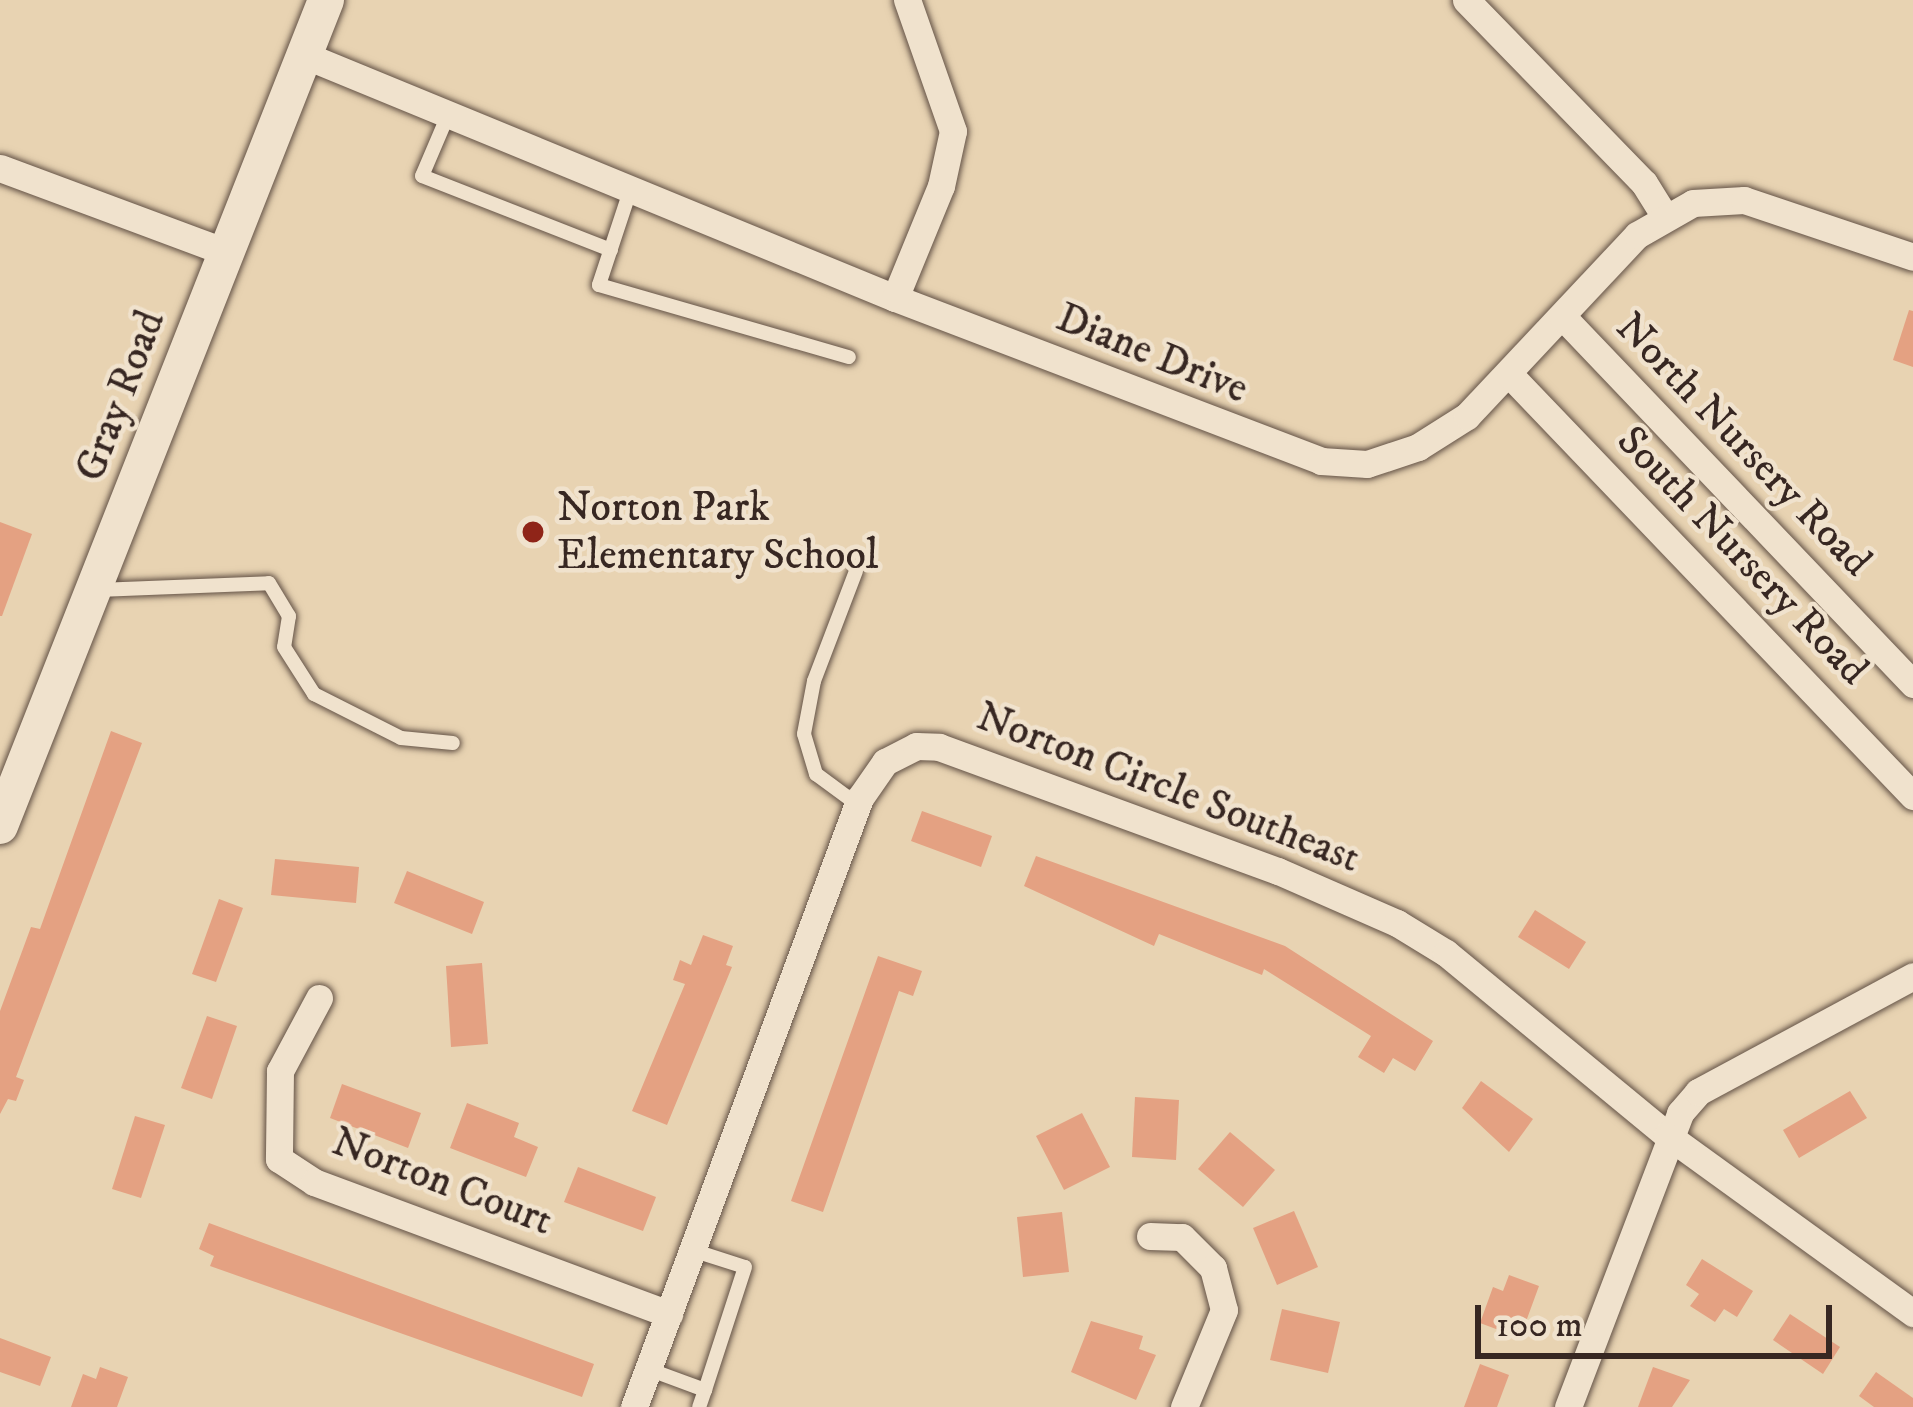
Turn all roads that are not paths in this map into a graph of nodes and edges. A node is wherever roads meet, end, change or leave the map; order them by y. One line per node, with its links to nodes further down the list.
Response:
1 (326, 0): 4 (street, Gray Road)
2 (907, 0): 12 (street)
3 (1466, 0): 8 (street)
4 (304, 55): 5 (street, Diane Drive); 10 (street, Gray Road)
5 (448, 115): 7 (street, Diane Drive); 9 (lane)
6 (0, 168): 10 (street)
7 (630, 191): 9 (lane); 12 (street, Diane Drive)
8 (1664, 214): 11 (street); 13 (street, Diane Drive)
9 (611, 250): 14 (lane)
10 (226, 252): 17 (street, Gray Road)
11 (1913, 257)
12 (895, 298): 15 (street, Diane Drive)
13 (1562, 316): 15 (street, Diane Drive); 18 (street, North Nursery Road)
14 (849, 357)
15 (1510, 375): 20 (street, South Nursery Road)
16 (856, 571): 21 (lane)
17 (93, 590): 19 (lane); 22 (street, Gray Road)
18 (1913, 684)
19 (453, 742)
20 (1913, 796)
21 (858, 805): 25 (street, Norton Circle Southeast); 27 (street, Norton Circle Southeast)
22 (0, 826)
23 (1913, 976): 25 (street)
24 (319, 998): 29 (street, Norton Court)
25 (1667, 1135): 28 (street, Norton Circle Southeast); 35 (street)
26 (1150, 1236): 34 (street)
27 (694, 1251): 29 (street, Norton Circle Southeast); 31 (lane)
28 (1913, 1312)
29 (669, 1314): 30 (street, Norton Circle Southeast)
30 (648, 1370): 31 (lane); 32 (street, Norton Circle Southeast)
31 (705, 1390): 33 (lane)
32 (634, 1407)
33 (699, 1407)
34 (1184, 1407)
35 (1568, 1407)

